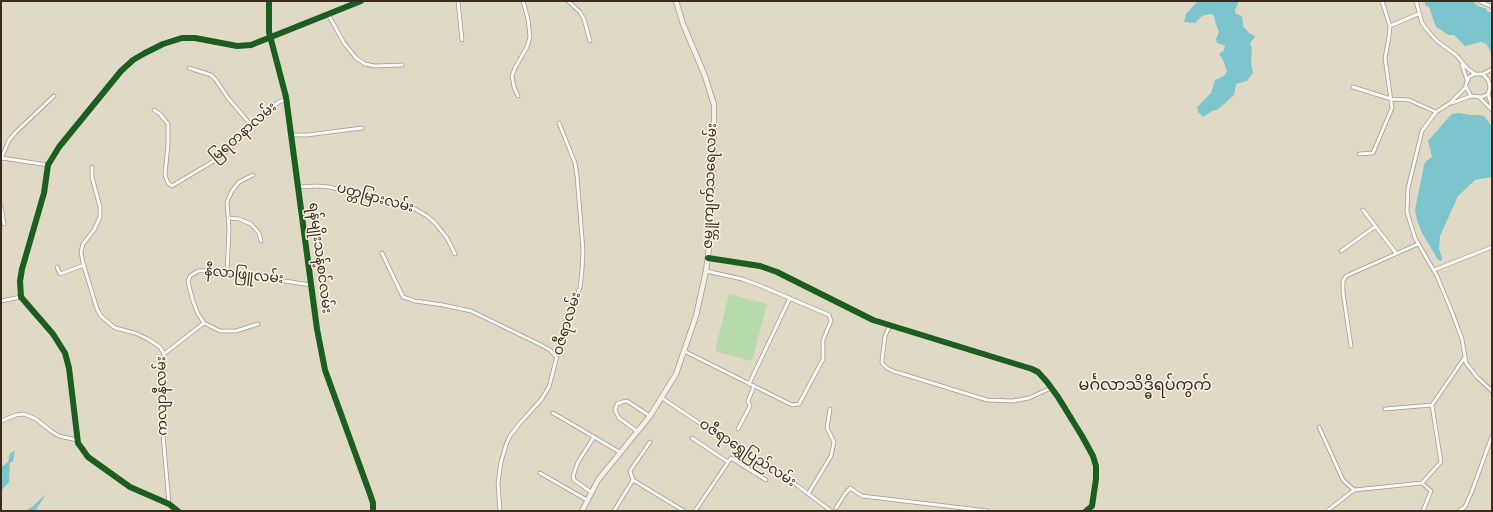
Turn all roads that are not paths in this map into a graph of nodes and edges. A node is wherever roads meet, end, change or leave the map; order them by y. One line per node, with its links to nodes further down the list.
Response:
1 (269, 1): 14 (street, ရန်မျိုးသန့်စင်လမ်း)
2 (361, 1): 11 (street)
3 (458, 1): 15 (street)
4 (522, 1): 30 (street)
5 (568, 1): 16 (street)
6 (676, 1): 62 (main road, ဇမ္ဘူကျက်သရေလမ်း)
7 (1382, 1): 13 (street)
8 (1416, 1): 12 (street)
9 (1479, 1): 10 (street)
10 (1492, 7)
11 (328, 14): 14 (street); 18 (street)
12 (1418, 14): 13 (street); 17 (street)
13 (1390, 26): 34 (street)
14 (270, 38): 33 (street, ရန်မျိုးသန့်စင်လမ်း); 46 (street)
15 (462, 40)
16 (590, 42)
17 (1462, 63): 21 (street); 24 (street)
18 (402, 65)
19 (189, 68): 41 (street)
20 (1492, 69): 22 (street)
21 (1475, 74): 22 (street); 24 (street)
22 (1483, 74): 25 (street)
23 (1492, 78): 25 (street)
24 (1467, 80): 27 (street)
25 (1490, 83): 28 (street)
26 (1353, 87): 34 (street)
27 (1466, 87): 31 (street); 35 (street)
28 (1488, 94): 32 (street); 36 (street)
29 (54, 96): 45 (street)
30 (518, 96)
31 (1470, 96): 32 (street); 35 (street)
32 (1478, 97): 38 (street)
33 (286, 99): 41 (street, မြရတနာလမ်း); 43 (street, ရန်မျိုးသန့်စင်လမ်း)
34 (1391, 99): 39 (street); 44 (street)
35 (1450, 103): 39 (street)
36 (1492, 107)
37 (154, 110): 41 (street, မြရတနာလမ်း)
38 (1492, 110)
39 (1436, 112): 56 (street)
40 (559, 123): 79 (street, ဝဇီရာလမ်း)
41 (251, 125)
42 (362, 128): 43 (street)
43 (291, 135): 49 (street, ရန်မျိုးသန့်စင်လမ်း)
44 (1359, 154)
45 (1, 158): 46 (street)
46 (48, 165): 69 (street)
47 (92, 167): 63 (street, ကလျာနီလမ်း)
48 (253, 175): 52 (street)
49 (298, 187): 61 (street, ပတ္တမြားလမ်း); 68 (street, ရန်မျိုးသန့်စင်လမ်း)
50 (1, 206): 53 (street)
51 (1363, 210): 54 (street)
52 (229, 218): 55 (street); 67 (street)
53 (4, 224)
54 (1376, 226): 58 (street); 60 (street)
55 (261, 241)
56 (1418, 244): 60 (street); 65 (street)
57 (1492, 247): 65 (street)
58 (1341, 251)
59 (382, 253): 79 (street)
60 (1396, 253): 75 (street)
61 (456, 254)
62 (708, 258): 66 (main road, ဇမ္ဘူကျက်သရေလမ်း); 74 (street)
63 (84, 265): 64 (street); 77 (street, ကလျာနီလမ်း)
64 (57, 267)
65 (1434, 270): 78 (street)
66 (706, 271): 70 (street); 76 (main road, ဇမ္ဘူကျက်သရေလမ်း)
67 (227, 272): 68 (street, နီလာဖြူလမ်း); 72 (street, နီလာဖြူလမ်း)
68 (311, 284): 113 (street, ရန်မျိုးသန့်စင်လမ်း)
69 (21, 297): 71 (street); 97 (street)
70 (790, 298): 80 (street); 81 (street)
71 (1, 301)
72 (204, 323): 73 (street); 77 (street)
73 (258, 324)
74 (890, 325): 82 (street); 82 (street)
75 (1351, 346)
76 (684, 351): 80 (street); 84 (main road, ဇမ္ဘူကျက်သရေလမ်း)
77 (164, 354): 109 (street, ကလျာနီလမ်း)
78 (1465, 356): 83 (street); 85 (street)
79 (557, 358): 114 (street, ဝဇီရာလမ်း)
80 (750, 384): 81 (street)
81 (754, 386): 92 (street)
82 (1051, 388): 121 (street)
83 (1492, 391)
84 (662, 398): 89 (main road, ဇမ္ဘူကျက်သရေလမ်း); 107 (street, ဝဇီရာရွှေပြည်လမ်း)
85 (1432, 405): 87 (street); 104 (street)
86 (830, 409): 107 (street)
87 (1385, 409)
88 (553, 413): 95 (street)
89 (650, 416): 93 (main road, ဇမ္ဘူကျက်သရေလမ်း); 93 (street)
90 (1, 422): 97 (street)
91 (1319, 427): 105 (street)
92 (738, 429)
93 (638, 432): 99 (main road, ဇမ္ဘူကျက်သရေလမ်း)
94 (1492, 436): 124 (street)
95 (594, 437): 99 (street); 106 (street)
96 (692, 438): 100 (street)
97 (78, 440): 109 (street)
98 (650, 442): 102 (street)
99 (620, 453): 106 (main road, ဇမ္ဘူကျက်သရေလမ်း)
100 (728, 462): 103 (street); 118 (street)
101 (540, 473): 108 (street)
102 (633, 480): 116 (street); 117 (street)
103 (766, 480)
104 (1422, 483): 105 (street); 123 (street)
105 (1354, 490): 122 (street)
106 (591, 492): 108 (main road, ဇမ္ဘူကျက်သရေလမ်း)
107 (808, 494): 111 (street, ဝဇီရာရွှေပြည်လမ်း)
108 (587, 500): 115 (main road, ဇမ္ဘူကျက်သရေလမ်း)
109 (169, 504): 112 (street)
110 (836, 508): 120 (street)
111 (827, 510): 119 (street, ဝဇီရာရွှေပြည်လမ်း)
112 (178, 511)
113 (373, 511)
114 (500, 511)
115 (582, 511)
116 (614, 511)
117 (684, 511)
118 (696, 511)
119 (831, 511)
120 (988, 511)
121 (1088, 511)
122 (1327, 511)
123 (1423, 511)
124 (1459, 511)

